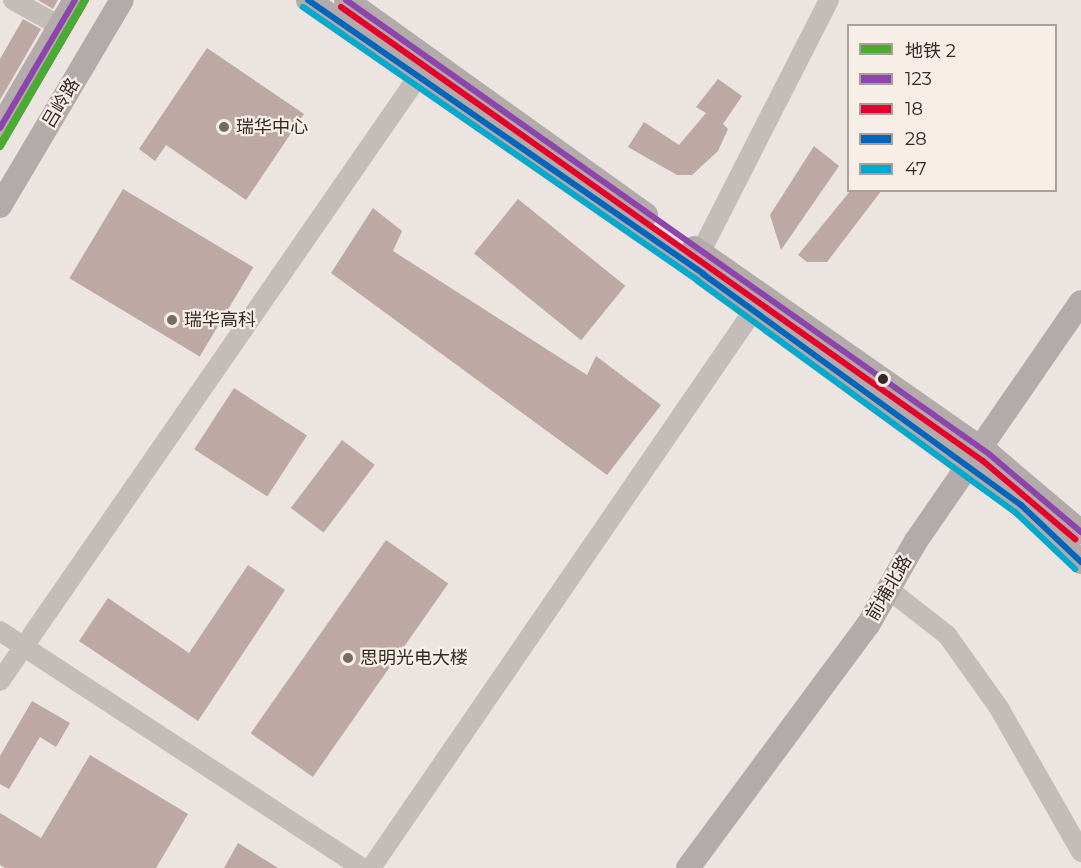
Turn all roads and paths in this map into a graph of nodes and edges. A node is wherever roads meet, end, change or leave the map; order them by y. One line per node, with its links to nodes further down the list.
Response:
1 (13, 0): 7 (street)
2 (75, 0): 7 (main road)
3 (122, 0): 10 (main road, 吕岭路)
4 (308, 0): 8 (main road)
5 (346, 0): 8 (main road)
6 (829, 0): 11 (street)
7 (60, 26): 9 (main road)
8 (424, 69): 11 (main road); 19 (street)
9 (0, 128)
10 (0, 206)
11 (696, 260): 13 (main road)
12 (1081, 302): 14 (main road, 前埔北路)
13 (758, 303): 14 (main road); 23 (street)
14 (975, 458): 15 (main road); 16 (main road); 17 (main road, 前埔北路)
15 (1081, 532)
16 (1081, 562)
17 (888, 589): 21 (street); 24 (main road, 前埔北路)
18 (0, 631): 19 (street)
19 (21, 645): 20 (street); 22 (street)
20 (0, 681)
21 (1081, 852)
22 (362, 868)
23 (371, 868)
24 (688, 868)

